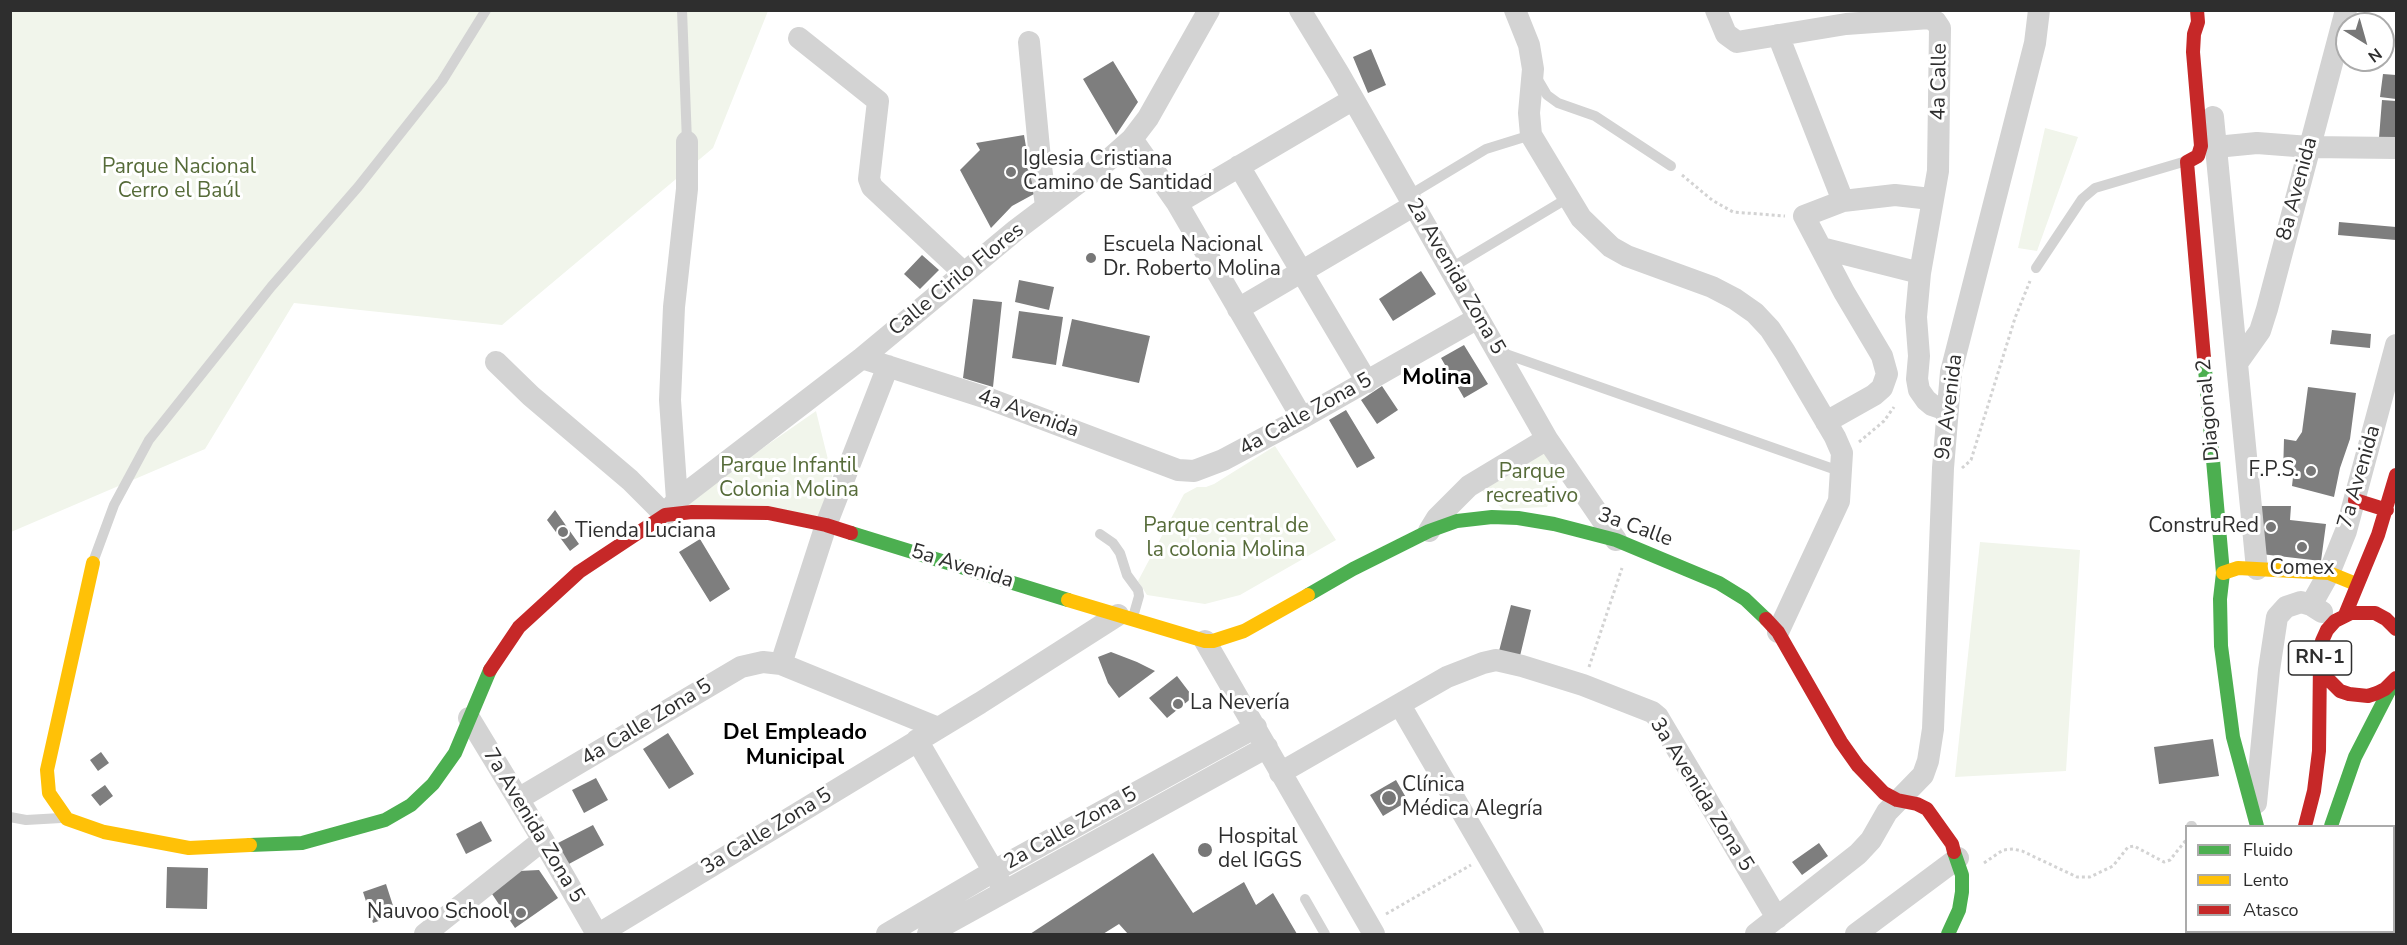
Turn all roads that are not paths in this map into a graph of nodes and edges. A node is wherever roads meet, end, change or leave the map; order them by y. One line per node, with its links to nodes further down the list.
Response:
1 (486, 10): 60 (lane)
2 (682, 10): 18 (lane)
3 (1209, 10): 17 (street, Calle Cirilo Flores)
4 (1299, 10): 15 (street, 2a Avenida Zona 5)
5 (1515, 10): 14 (street)
6 (1716, 10): 11 (street, 4a Calle)
7 (2039, 10): 46 (street, 9a Avenida)
8 (2346, 10): 20 (street, 8a Avenida)
9 (2198, 16): 19 (street); 22 (street)
10 (1844, 17): 11 (street, 4a Calle); 26 (street, 4a Calle)
11 (1778, 35): 28 (street)
12 (799, 38): 35 (street)
13 (1029, 42): 30 (street)
14 (1533, 69): 16 (street); 24 (lane)
15 (1352, 100): 23 (street); 27 (street, 2a Avenida Zona 5)
16 (1531, 135): 25 (street); 27 (lane)
17 (1132, 139): 29 (street); 30 (street, Calle Cirilo Flores)
18 (687, 142): 54 (street)
19 (2217, 147): 20 (street); 43 (street)
20 (2309, 147): 21 (street); 43 (street, 8a Avenida)
21 (2397, 148)
22 (2187, 162): 33 (lane); 62 (street, Diagonal 2)
23 (1239, 166): 29 (street); 34 (street)
24 (1671, 166)
25 (1568, 198): 32 (lane); 48 (street)
26 (1931, 199): 28 (street); 36 (street, 4a Calle)
27 (1411, 201): 32 (street, 2a Avenida Zona 5); 34 (street)
28 (1843, 201): 31 (street)
29 (1177, 202): 37 (street)
30 (1046, 206): 35 (street, Calle Cirilo Flores)
31 (1821, 249): 36 (street); 48 (street)
32 (1451, 268): 38 (street, 2a Avenida Zona 5)
33 (2036, 268)
34 (1301, 272): 37 (street); 45 (street)
35 (964, 273): 41 (street, Calle Cirilo Flores)
36 (1920, 273): 46 (street, 4a Calle)
37 (1238, 309): 47 (street)
38 (1478, 318): 40 (street, 2a Avenida Zona 5); 45 (street, 4a Calle Zona 5)
39 (2397, 345): 53 (street, 7a Avenida)
40 (1499, 352): 49 (street, 2a Avenida Zona 5); 51 (lane)
41 (862, 358): 44 (street, 4a Avenida); 54 (street, Calle Cirilo Flores)
42 (496, 362): 54 (street)
43 (2238, 362): 61 (street)
44 (888, 366): 50 (street, 4a Avenida); 56 (street)
45 (1367, 382): 47 (street, 4a Calle Zona 5)
46 (1947, 410): 82 (street, 9a Avenida)
47 (1302, 418): 50 (street, 4a Calle Zona 5)
48 (1826, 422): 51 (street)
49 (1547, 439): 57 (street); 59 (street, 2a Avenida Zona 5)
50 (1194, 471)
51 (1842, 472): 69 (street)
52 (2397, 475): 55 (street)
53 (2355, 500): 55 (street); 63 (street, 7a Avenida)
54 (671, 507): 56 (street, 5a Avenida); 75 (street, 5a Avenida)
55 (2387, 510): 64 (street)
56 (826, 525): 66 (street, 5a Avenida); 72 (street)
57 (1429, 531): 59 (street, 3a Calle); 70 (street, 3a Calle)
58 (1100, 534): 66 (lane)
59 (1622, 544): 69 (street, 3a Calle)
60 (93, 563): 84 (street)
61 (2257, 569): 62 (street); 63 (street)
62 (2223, 573): 85 (street, Diagonal 2)
63 (2329, 573): 64 (street); 65 (street, 7a Avenida)
64 (2356, 584): 67 (street)
65 (2311, 605): 67 (street); 85 (street, Diagonal 2)
66 (1125, 618): 70 (street, 5a Avenida); 77 (street, 3a Calle Zona 5)
67 (2340, 618): 68 (street, RN-1); 71 (street, RN-1)
68 (2394, 622)
69 (1778, 632): 82 (street, 3a Calle)
70 (1205, 641): 76 (street)
71 (2320, 660): 73 (street, RN-1); 86 (street, RN-1)
72 (781, 664): 77 (street); 81 (street, 4a Calle Zona 5)
73 (2395, 680): 87 (street, RN-1)
74 (1401, 705): 80 (street, 3a Avenida Zona 5); 92 (street, 3a Avenida Zona 5); 99 (street)
75 (469, 718): 81 (street, 7a Avenida Zona 5); 84 (street, 5a Avenida)
76 (1256, 727): 79 (street); 90 (street, 2a Calle Zona 5)
77 (938, 728): 78 (street, 3a Calle Zona 5)
78 (917, 740): 90 (street); 95 (street, 3a Calle Zona 5)
79 (1267, 747): 80 (street); 90 (street, 2a Calle Zona 5)
80 (1280, 773): 93 (street)
81 (518, 799): 88 (street, 7a Avenida Zona 5)
82 (1897, 800): 89 (street, 3a Calle); 92 (street, 9a Avenida)
83 (10, 817): 84 (lane)
84 (67, 819)
85 (2256, 820)
86 (2305, 825)
87 (2331, 825)
88 (543, 840): 94 (street); 95 (street, 7a Avenida Zona 5)
89 (1958, 858): 101 (street); 102 (street)
90 (1000, 881): 96 (street, 2a Calle Zona 5); 97 (street, 2a Calle Zona 5)
91 (1305, 899): 98 (lane)
92 (1777, 918): 100 (street, 9a Avenida)
93 (1371, 929)
94 (425, 934)
95 (598, 934)
96 (887, 934)
97 (928, 934)
98 (1325, 934)
99 (1533, 934)
100 (1756, 934)
101 (1856, 934)
102 (1948, 934)

